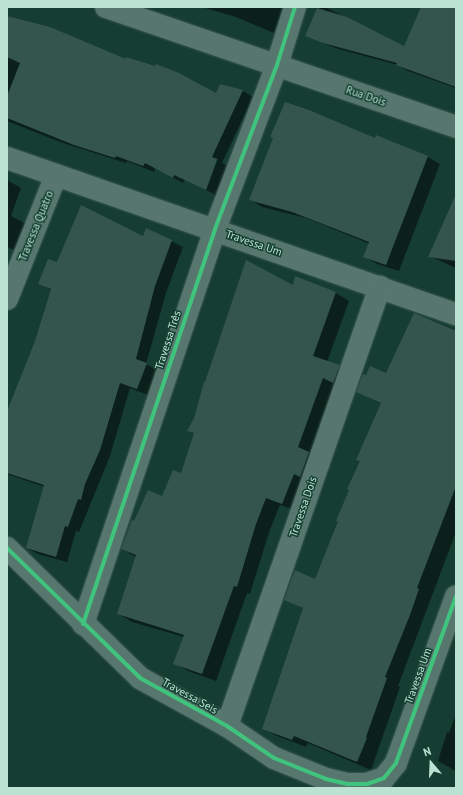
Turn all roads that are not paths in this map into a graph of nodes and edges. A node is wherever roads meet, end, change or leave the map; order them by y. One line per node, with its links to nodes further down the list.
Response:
1 (106, 7): 3 (street, Rua Dois)
2 (295, 7): 3 (street)
3 (277, 65): 4 (street, Rua Dois); 7 (street, Travessa Três)
4 (456, 127)
5 (7, 158): 6 (street, Travessa Um)
6 (56, 175): 7 (street, Travessa Um); 9 (street, Travessa Quatro)
7 (215, 230): 8 (street, Travessa Um); 13 (street, Travessa Três)
8 (380, 287): 10 (street, Travessa Um); 14 (street, Travessa Dois)
9 (7, 299)
10 (456, 314)
11 (7, 548): 13 (street, Travessa Seis)
12 (456, 596): 15 (street, Travessa Um)
13 (83, 624): 14 (street, Travessa Seis)
14 (227, 726): 15 (street, Travessa Seis)
15 (396, 763)

